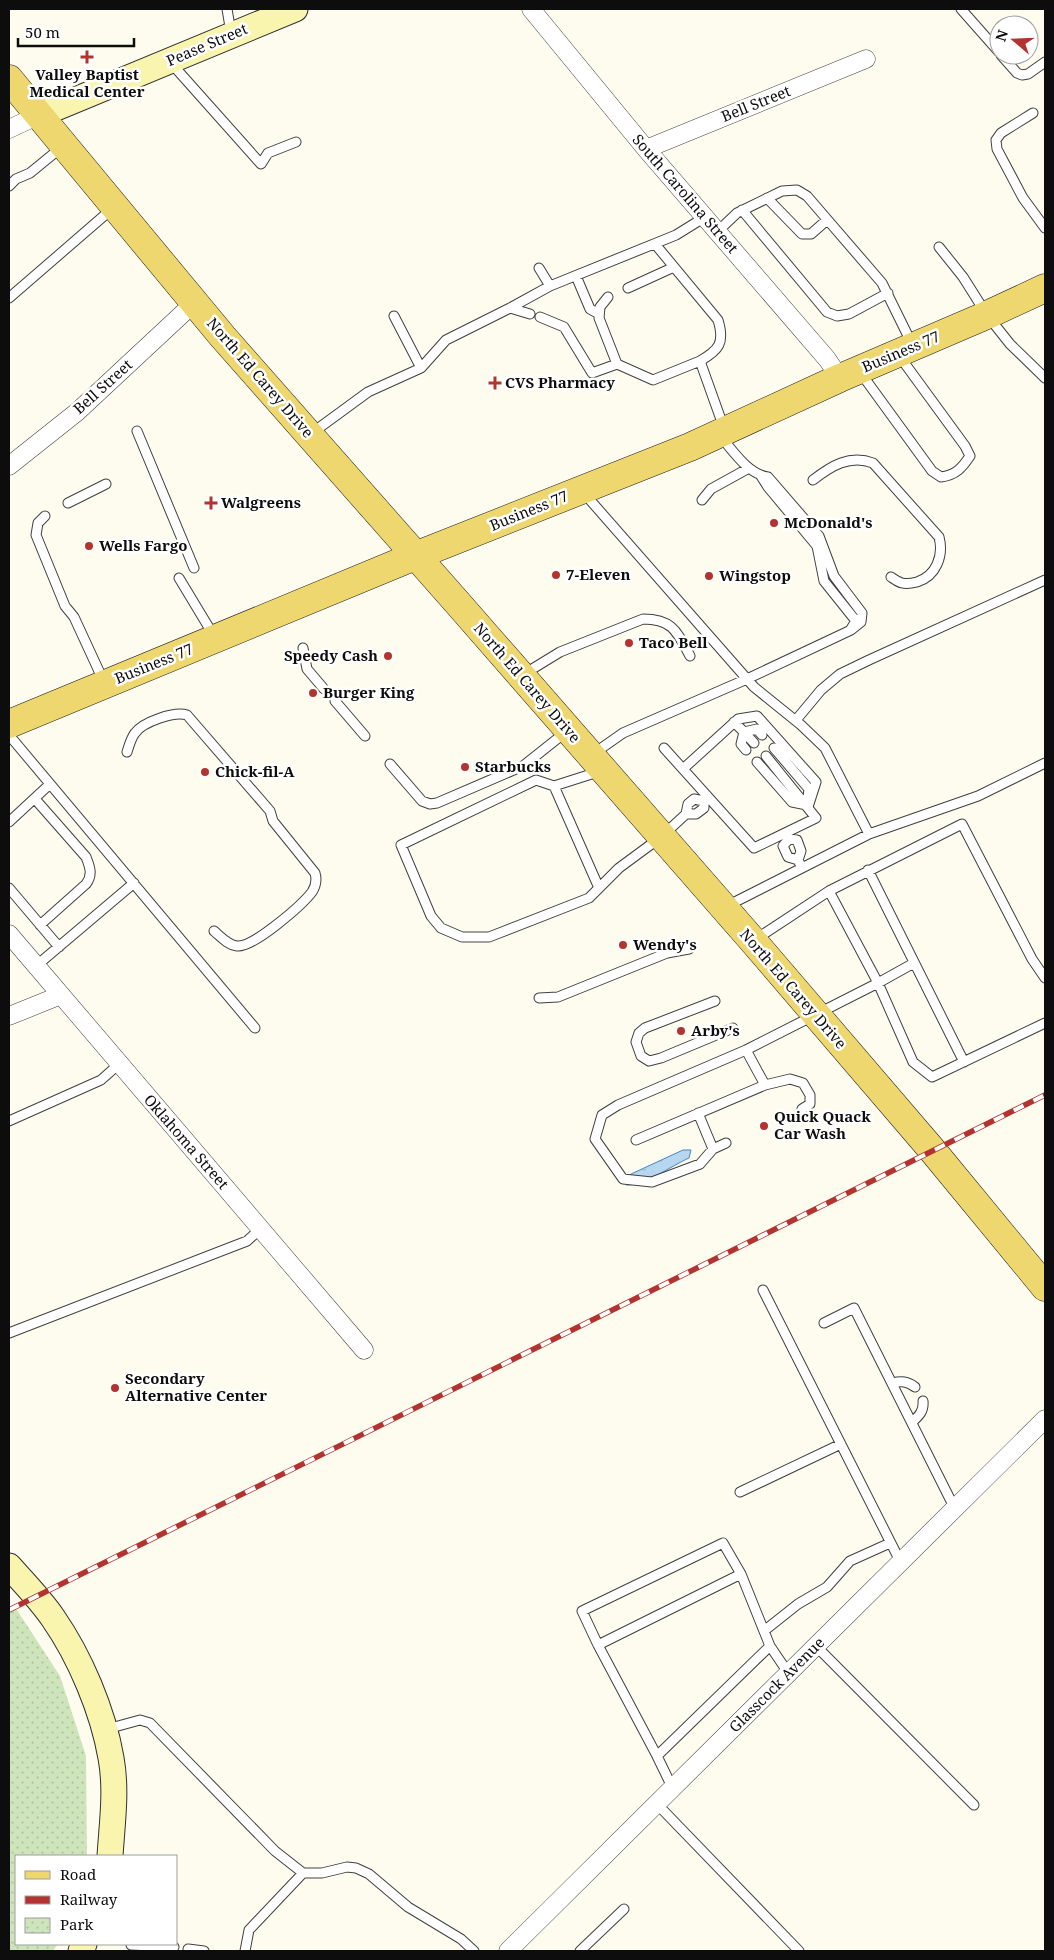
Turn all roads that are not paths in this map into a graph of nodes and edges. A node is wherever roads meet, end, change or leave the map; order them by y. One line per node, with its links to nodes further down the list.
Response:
1 (227, 9): 5 (lane)
2 (295, 9): 5 (street, Pease Street)
3 (532, 9): 17 (street, South Carolina Street)
4 (962, 9): 6 (lane)
5 (231, 35): 8 (street, Pease Street)
6 (989, 41)
7 (866, 59): 17 (street, Bell Street)
8 (170, 61): 13 (street, Pease Street); 15 (lane)
9 (1045, 62): 10 (lane)
10 (1010, 65)
11 (9, 79): 13 (main road, North Ed Carey Drive)
12 (1033, 113): 24 (lane)
13 (39, 115): 14 (street, Pease Street); 16 (main road, North Ed Carey Drive)
14 (9, 129)
15 (296, 142)
16 (64, 145): 18 (lane); 20 (main road, North Ed Carey Drive)
17 (646, 149): 22 (street, South Carolina Street)
18 (9, 186)
19 (768, 198): 21 (lane); 23 (lane); 23 (lane)
20 (114, 206): 36 (lane); 37 (main road, North Ed Carey Drive)
21 (742, 210): 25 (lane); 34 (lane)
22 (705, 217): 25 (street, South Carolina Street); 26 (lane)
23 (827, 220): 34 (lane)
24 (1045, 228)
25 (717, 232): 48 (street, South Carolina Street)
26 (655, 244): 28 (lane); 30 (lane)
27 (939, 247): 41 (lane)
28 (674, 267): 32 (lane); 45 (lane)
29 (539, 268): 31 (lane)
30 (576, 276): 31 (lane); 40 (lane)
31 (550, 286): 38 (lane)
32 (628, 288)
33 (1045, 288): 41 (main road, Business 77)
34 (888, 293): 44 (lane)
35 (608, 297): 40 (lane)
36 (9, 298)
37 (194, 304): 52 (main road, North Ed Carey Drive); 53 (street, Bell Street)
38 (510, 308): 39 (lane); 47 (lane)
39 (530, 314)
40 (600, 314): 46 (lane)
41 (987, 315): 44 (main road, Business 77); 49 (lane)
42 (394, 316): 47 (lane)
43 (540, 317): 46 (lane)
44 (905, 350): 48 (main road, Business 77); 48 (lane)
45 (700, 361): 46 (lane); 51 (lane)
46 (617, 364)
47 (420, 368): 52 (lane)
48 (849, 374): 51 (main road, Business 77)
49 (1045, 378)
50 (137, 430): 62 (lane)
51 (721, 432): 54 (lane); 57 (main road, Business 77)
52 (310, 435): 61 (main road, North Ed Carey Drive)
53 (9, 466)
54 (749, 468): 58 (lane); 70 (lane)
55 (813, 480): 63 (lane)
56 (106, 484): 59 (lane)
57 (581, 490): 61 (main road, Business 77); 70 (lane)
58 (702, 500)
59 (68, 503)
60 (44, 516): 71 (lane)
61 (415, 556): 66 (main road, Business 77); 69 (main road, North Ed Carey Drive)
62 (194, 568)
63 (891, 577)
64 (179, 578): 66 (lane)
65 (1045, 580): 74 (lane)
66 (215, 638): 71 (main road, Business 77)
67 (303, 648): 72 (lane)
68 (690, 656): 69 (lane)
69 (521, 676): 77 (main road, North Ed Carey Drive)
70 (747, 679): 74 (lane); 89 (lane)
71 (105, 684): 76 (main road, Business 77)
72 (324, 689)
73 (335, 701): 81 (lane)
74 (796, 720): 100 (lane)
75 (734, 722): 78 (lane); 92 (lane); 97 (lane)
76 (9, 724)
77 (568, 730): 89 (main road, North Ed Carey Drive); 91 (lane)
78 (744, 732): 80 (lane); 82 (lane); 85 (lane)
79 (9, 735): 93 (lane)
80 (762, 735)
81 (365, 736)
82 (754, 743)
83 (664, 748): 92 (lane)
84 (774, 748): 97 (lane)
85 (746, 750)
86 (127, 752): 111 (lane)
87 (766, 756): 97 (lane)
88 (757, 762): 97 (lane)
89 (597, 763): 94 (lane); 102 (main road, North Ed Carey Drive)
90 (1045, 763): 100 (lane)
91 (390, 764)
92 (683, 769): 96 (lane)
93 (50, 784): 95 (lane); 105 (lane)
94 (554, 786): 107 (lane); 107 (lane)
95 (35, 799): 99 (lane); 110 (lane)
96 (706, 799): 101 (lane); 102 (lane)
97 (808, 806): 101 (lane)
98 (9, 809): 99 (lane)
99 (12, 819)
100 (869, 834): 103 (lane)
101 (788, 836): 103 (lane); 103 (lane)
102 (661, 837): 107 (lane); 109 (main road, North Ed Carey Drive)
103 (800, 864): 109 (lane)
104 (868, 870): 108 (lane); 116 (lane); 118 (lane)
105 (134, 883): 114 (lane); 126 (lane)
106 (9, 888): 110 (lane)
107 (599, 888)
108 (829, 891): 113 (lane); 119 (lane)
109 (723, 908): 113 (main road, North Ed Carey Drive)
110 (40, 925): 114 (lane)
111 (214, 931)
112 (9, 934): 117 (street, Oklahoma Street)
113 (753, 941): 124 (main road, North Ed Carey Drive)
114 (59, 947): 117 (lane)
115 (689, 950): 121 (lane)
116 (914, 963): 119 (lane); 129 (lane)
117 (36, 966): 120 (street, Oklahoma Street)
118 (1045, 978)
119 (878, 983): 124 (lane); 129 (lane)
120 (61, 994): 123 (street); 130 (street, Oklahoma Street)
121 (539, 998)
122 (715, 1001): 127 (lane)
123 (9, 1016)
124 (817, 1016): 128 (lane); 139 (main road, North Ed Carey Drive)
125 (1045, 1023): 129 (lane)
126 (255, 1028)
127 (733, 1028)
128 (746, 1050): 131 (lane); 137 (lane)
129 (964, 1062)
130 (119, 1064): 134 (lane); 138 (street, Oklahoma Street)
131 (765, 1085): 132 (lane); 133 (lane)
132 (802, 1110)
133 (698, 1113): 135 (lane); 137 (lane)
134 (9, 1121)
135 (636, 1140)
136 (726, 1143): 137 (lane)
137 (713, 1149)
138 (260, 1229): 142 (lane); 143 (street, Oklahoma Street)
139 (1045, 1287)
140 (763, 1290): 149 (lane)
141 (824, 1323): 144 (lane)
142 (9, 1333)
143 (364, 1350)
144 (892, 1383): 145 (lane); 147 (lane)
145 (915, 1387)
146 (923, 1402): 147 (lane)
147 (912, 1422): 151 (lane)
148 (1043, 1426): 151 (street, Glasscock Avenue)
149 (840, 1444): 150 (lane); 152 (lane)
150 (740, 1492)
151 (955, 1509): 153 (street, Glasscock Avenue)
152 (890, 1542): 153 (lane); 156 (lane)
153 (901, 1563): 159 (street, Glasscock Avenue)
154 (9, 1566): 161 (street)
155 (741, 1574): 156 (lane); 157 (lane); 157 (lane)
156 (764, 1632): 158 (lane)
157 (598, 1645): 162 (lane)
158 (770, 1646): 160 (lane); 162 (lane)
159 (816, 1646): 160 (street, Glasscock Avenue); 165 (lane)
160 (789, 1674): 163 (street, Glasscock Avenue)
161 (104, 1730): 166 (street); 167 (lane)
162 (657, 1756): 163 (lane)
163 (672, 1789): 164 (street, Glasscock Avenue)
164 (657, 1804): 175 (street, Glasscock Avenue); 177 (lane)
165 (974, 1805)
166 (110, 1855)
167 (304, 1873): 173 (lane); 174 (lane)
168 (624, 1909): 176 (lane)
169 (131, 1947): 170 (lane)
170 (174, 1947)
171 (188, 1948): 172 (lane)
172 (204, 1951)
173 (245, 1951)
174 (474, 1951)
175 (508, 1951)
176 (580, 1951)
177 (799, 1951)

